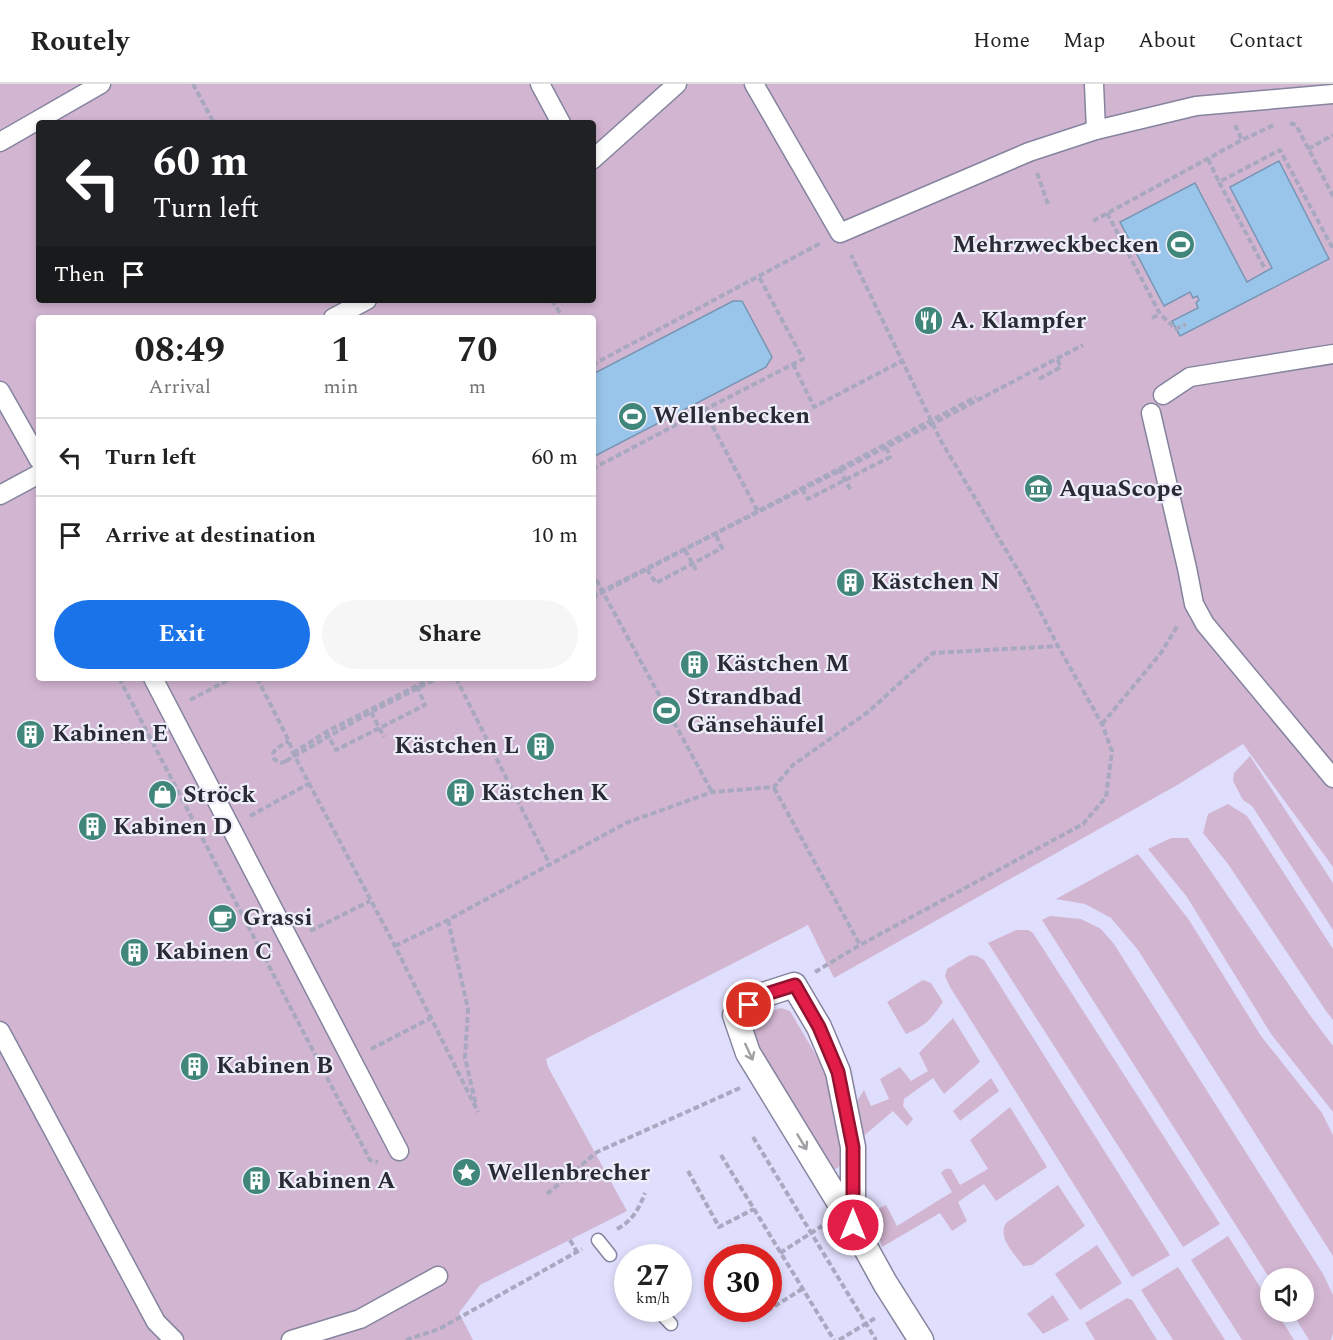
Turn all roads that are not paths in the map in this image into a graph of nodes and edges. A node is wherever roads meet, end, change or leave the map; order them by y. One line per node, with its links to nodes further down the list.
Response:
1 (101, 84): 7 (street)
2 (540, 84): 8 (street)
3 (677, 84): 12 (street)
4 (754, 84): 10 (street)
5 (1094, 84): 10 (street)
6 (1333, 94): 10 (street)
7 (38, 120)
8 (559, 120)
9 (36, 121): 11 (street)
10 (1096, 130)
11 (0, 142)
12 (596, 156)
13 (361, 303): 14 (street)
14 (339, 315)
15 (1333, 354): 17 (street)
16 (0, 391): 19 (street)
17 (1163, 396)
18 (1151, 413): 23 (street)
19 (36, 455)
20 (36, 476): 21 (street)
21 (0, 495)
22 (155, 681): 25 (street)
23 (1333, 778)
24 (0, 1031): 30 (street)
25 (399, 1151)
26 (848, 1218): 26 (street, one-way to 26); 32 (street)
27 (598, 1240): 28 (lane)
28 (610, 1255)
29 (438, 1276): 31 (street)
30 (174, 1340)
31 (291, 1340)
32 (921, 1340)

